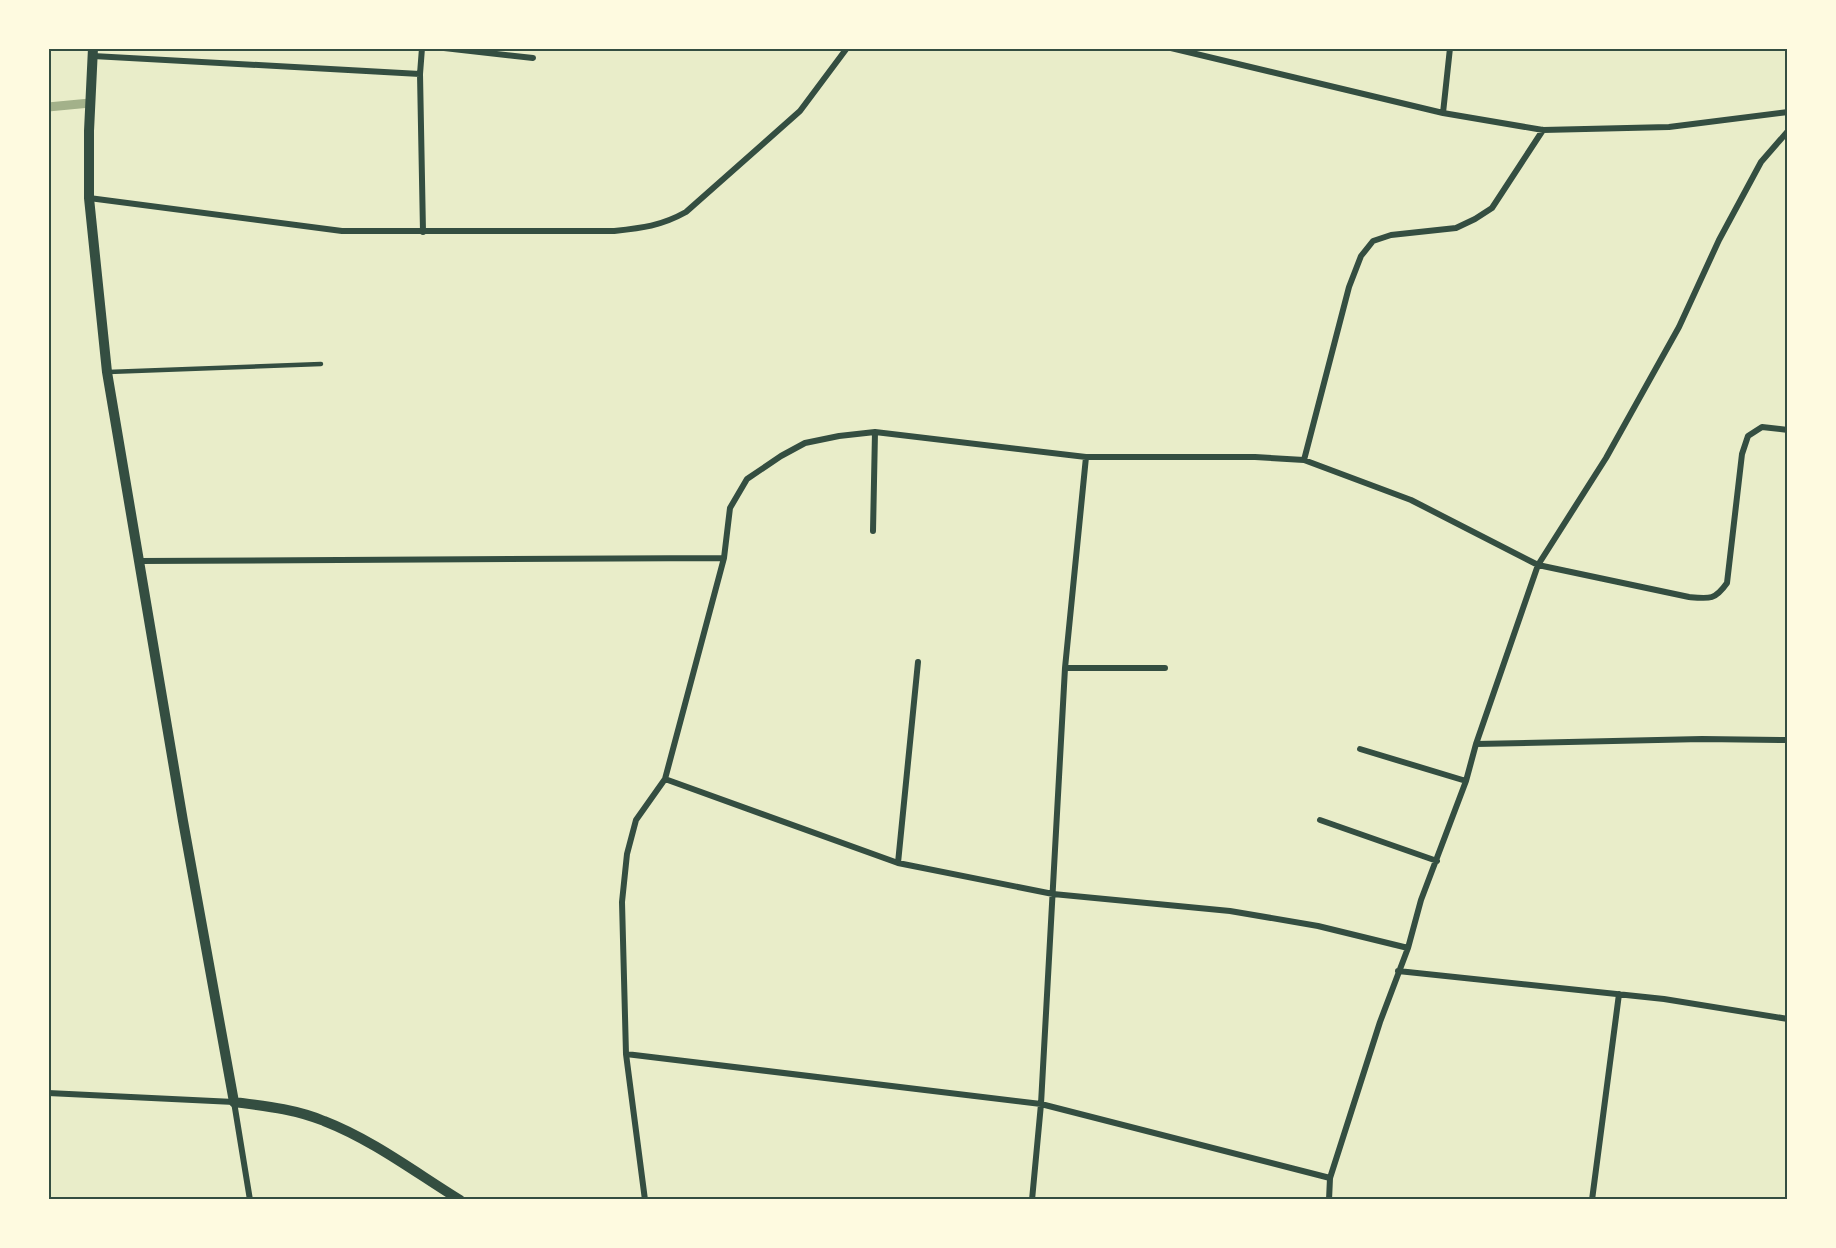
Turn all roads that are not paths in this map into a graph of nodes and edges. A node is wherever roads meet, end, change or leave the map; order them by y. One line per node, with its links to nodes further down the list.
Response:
1 (422, 48): 8 (street)
2 (444, 48): 7 (street)
3 (847, 48): 14 (street)
4 (1172, 48): 9 (street)
5 (1450, 48): 9 (street)
6 (93, 52): 8 (street); 13 (street)
7 (533, 58)
8 (420, 74): 14 (street)
9 (1443, 112): 11 (street)
10 (1788, 112): 11 (street)
11 (1543, 130): 20 (street)
12 (1788, 131): 24 (street)
13 (89, 198): 14 (street); 16 (street)
14 (423, 232)
15 (321, 364): 16 (lane)
16 (107, 372): 23 (street)
17 (1788, 430): 24 (street)
18 (875, 432): 19 (street); 21 (street); 22 (street)
19 (1086, 458): 20 (street); 26 (street)
20 (1304, 460): 24 (street)
21 (873, 531)
22 (724, 558): 23 (street); 31 (street)
23 (139, 561): 43 (street)
24 (1538, 566): 29 (street)
25 (918, 662): 35 (street)
26 (1065, 668): 27 (street); 36 (street)
27 (1165, 668)
28 (1788, 740): 29 (street)
29 (1476, 744): 32 (street)
30 (1360, 749): 32 (street)
31 (664, 779): 35 (street); 41 (street)
32 (1466, 780): 34 (street)
33 (1320, 820): 34 (street)
34 (1437, 861): 37 (street)
35 (898, 863): 36 (street)
36 (1053, 894): 37 (street); 44 (street)
37 (1408, 948): 38 (street)
38 (1398, 971): 39 (street); 45 (street)
39 (1619, 994): 40 (street); 51 (street)
40 (1788, 1018)
41 (626, 1054): 44 (street); 48 (street)
42 (48, 1093): 43 (street)
43 (234, 1102): 46 (street); 47 (street)
44 (1041, 1104): 45 (street); 49 (street)
45 (1330, 1178): 50 (street)
46 (250, 1200)
47 (460, 1200)
48 (645, 1200)
49 (1032, 1200)
50 (1329, 1200)
51 (1592, 1200)

